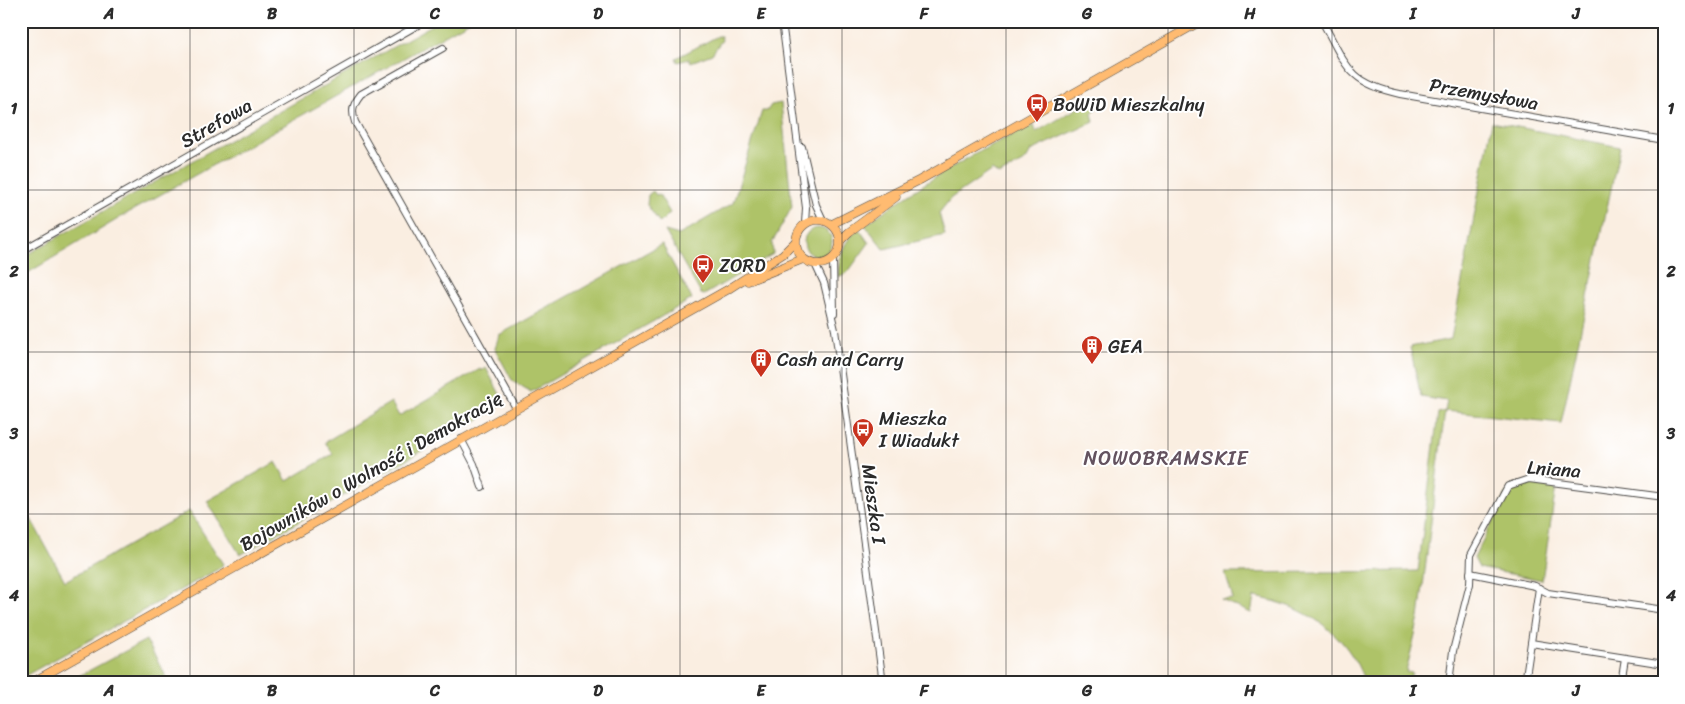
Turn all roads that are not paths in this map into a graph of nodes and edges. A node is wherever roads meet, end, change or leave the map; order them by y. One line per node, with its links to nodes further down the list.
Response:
1 (425, 21): 16 (street, Strefowa)
2 (782, 21): 8 (street)
3 (1201, 21): 10 (main road)
4 (1322, 21): 6 (street, Przemysłowa)
5 (1328, 21): 6 (street, Przemysłowa)
6 (1328, 31): 9 (street, Przemysłowa)
7 (443, 48): 22 (street)
8 (795, 117): 11 (street); 12 (street)
9 (1664, 140)
10 (920, 180): 13 (main road); 14 (main road)
11 (823, 220): 12 (main road); 13 (main road)
12 (805, 223): 15 (main road)
13 (832, 224): 14 (main road)
14 (840, 241): 17 (main road)
15 (795, 242): 18 (main road); 20 (main road, Bojowników o Wolność i Demokrację)
16 (21, 251)
17 (833, 258): 19 (main road); 21 (street, Mieszka I)
18 (803, 259): 19 (main road); 20 (main road, Bojowników o Wolność i Demokrację)
19 (815, 264): 21 (street, Mieszka I)
20 (728, 290): 22 (main road, Bojowników o Wolność i Demokrację)
21 (835, 330): 33 (street, Mieszka I)
22 (516, 408): 23 (main road, Bojowników o Wolność i Demokrację)
23 (461, 439): 24 (street); 32 (main road, Bojowników o Wolność i Demokrację)
24 (482, 487)
25 (1664, 498): 26 (street, Lniana)
26 (1470, 573): 27 (street); 34 (street, Lniana)
27 (1538, 588): 28 (street); 29 (street)
28 (1664, 610)
29 (1531, 643): 30 (street); 35 (street)
30 (1625, 658): 31 (street); 36 (street)
31 (1664, 664)
32 (31, 683)
33 (883, 683)
34 (1448, 683)
35 (1525, 683)
36 (1621, 683)

